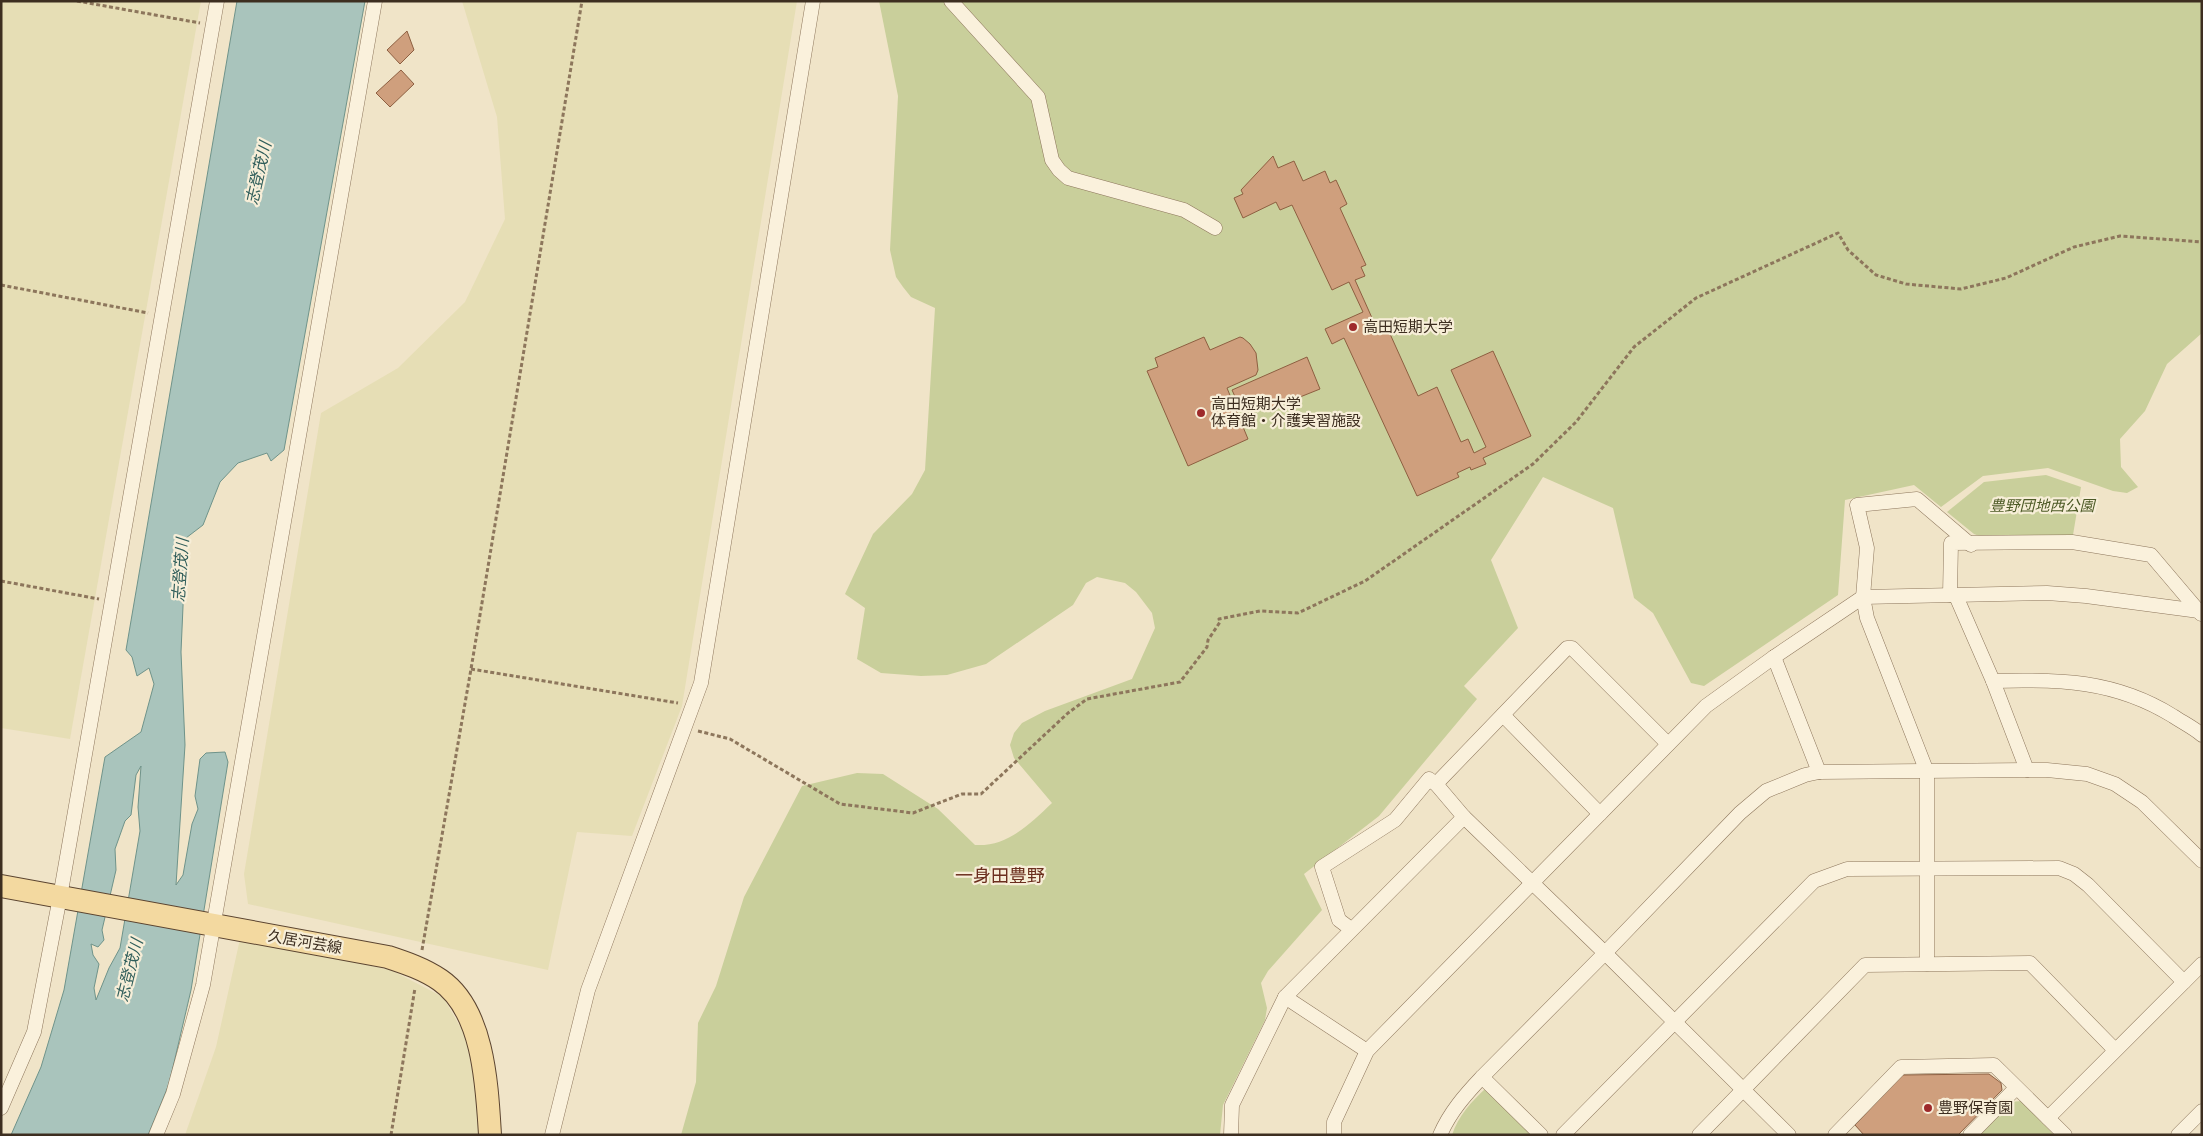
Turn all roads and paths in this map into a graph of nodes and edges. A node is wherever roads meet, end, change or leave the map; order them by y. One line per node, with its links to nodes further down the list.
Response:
1 (77, 1): 7 (path)
2 (217, 1): 7 (street)
3 (375, 1): 37 (street)
4 (582, 1): 19 (path)
5 (813, 1): 21 (street)
6 (951, 1): 8 (street)
7 (213, 24): 11 (street)
8 (1215, 228)
9 (2202, 242): 23 (path)
10 (1, 286): 11 (path)
11 (162, 315): 16 (street)
12 (1971, 545): 14 (street); 15 (street); 17 (street)
13 (1, 581): 16 (path)
14 (1953, 596): 15 (street); 17 (street); 20 (street)
15 (1863, 597): 18 (street); 28 (street)
16 (112, 601): 36 (street)
17 (2200, 613)
18 (1774, 657): 25 (street); 27 (street)
19 (471, 668): 21 (path); 42 (path)
20 (1993, 681): 24 (street); 26 (street)
21 (693, 706): 23 (street)
22 (1503, 715): 25 (street); 29 (street); 30 (street)
23 (685, 728): 57 (street)
24 (2202, 735)
25 (1668, 744): 30 (street)
26 (2027, 770): 28 (street); 32 (street)
27 (1819, 772): 28 (street); 39 (street)
28 (1927, 772): 33 (street)
29 (1436, 784): 31 (street); 38 (street)
30 (1600, 814): 34 (street)
31 (1464, 817): 34 (street); 38 (street)
32 (2202, 861)
33 (1927, 869): 40 (street); 43 (street); 45 (street)
34 (1533, 883): 39 (street); 47 (street)
35 (1, 886): 36 (main road, 久居河芸線)
36 (62, 897): 37 (main road, 久居河芸線); 51 (street)
37 (213, 925): 42 (main road, 久居河芸線); 54 (street)
38 (1351, 929): 44 (street)
39 (1605, 953): 45 (street); 48 (street)
40 (1927, 964): 46 (street); 50 (street)
41 (2202, 964): 43 (street)
42 (419, 968): 55 (path); 56 (main road, 久居河芸線)
43 (2184, 982): 46 (street)
44 (1285, 997): 47 (street); 58 (street)
45 (1674, 1022): 50 (street); 62 (street)
46 (2115, 1050): 53 (street)
47 (1367, 1051): 59 (street)
48 (1482, 1077): 60 (street); 61 (street)
49 (2016, 1088): 53 (street); 65 (street); 66 (street)
50 (1742, 1089): 63 (street); 64 (street)
51 (1, 1108)
52 (2202, 1111): 68 (street)
53 (2048, 1118): 67 (street)
54 (156, 1135)
55 (391, 1135)
56 (490, 1135)
57 (552, 1135)
58 (1231, 1135)
59 (1334, 1135)
60 (1440, 1135)
61 (1541, 1135)
62 (1563, 1135)
63 (1698, 1135)
64 (1788, 1135)
65 (1835, 1135)
66 (1970, 1135)
67 (2065, 1135)
68 (2178, 1135)

